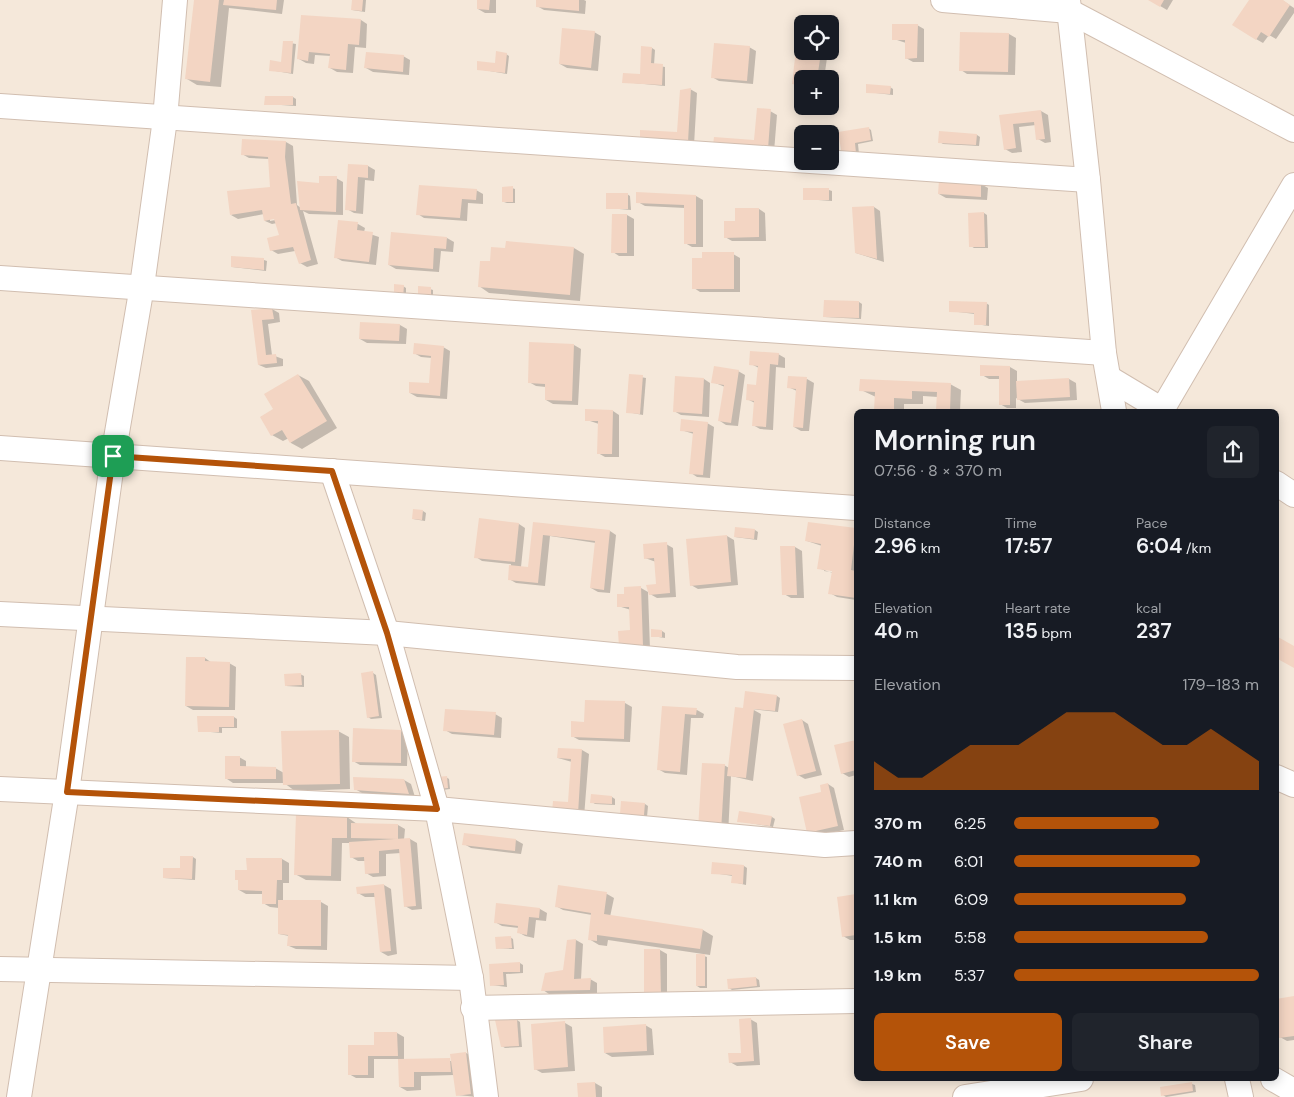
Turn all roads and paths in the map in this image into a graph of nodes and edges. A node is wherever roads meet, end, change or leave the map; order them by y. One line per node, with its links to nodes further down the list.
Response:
1 (175, 0): 5 (street)
2 (943, 0): 3 (street)
3 (1068, 5): 6 (street); 7 (street)
4 (0, 106): 5 (street)
5 (165, 119): 7 (street); 10 (street)
6 (1294, 130)
7 (1088, 180): 11 (street)
8 (1294, 185): 15 (street)
9 (0, 278): 10 (street)
10 (142, 286): 11 (street); 17 (street)
11 (1104, 353): 12 (street)
12 (1108, 378): 13 (street); 14 (street)
13 (1114, 409)
14 (1161, 409)
15 (1164, 409)
16 (0, 448): 17 (street)
17 (113, 456): 18 (street); 23 (street)
18 (332, 471): 21 (street); 24 (street)
19 (1279, 485): 20 (street)
20 (1294, 495)
21 (854, 508)
22 (0, 614): 23 (street)
23 (91, 618): 24 (street); 29 (street)
24 (387, 633): 25 (street); 30 (street)
25 (854, 668)
26 (1279, 778): 27 (street)
27 (1294, 786)
28 (0, 789): 29 (street)
29 (67, 792): 30 (street); 33 (street)
30 (437, 809): 31 (street); 34 (street)
31 (854, 843)
32 (0, 969): 33 (street)
33 (39, 970): 34 (street); 41 (street)
34 (471, 978): 36 (street)
35 (854, 1001): 36 (street)
36 (473, 1008): 42 (street)
37 (1068, 1081): 43 (street)
38 (1237, 1081): 44 (street)
39 (1276, 1081): 40 (street)
40 (1294, 1091)
41 (19, 1097)
42 (486, 1097)
43 (965, 1097)
44 (1240, 1097)

